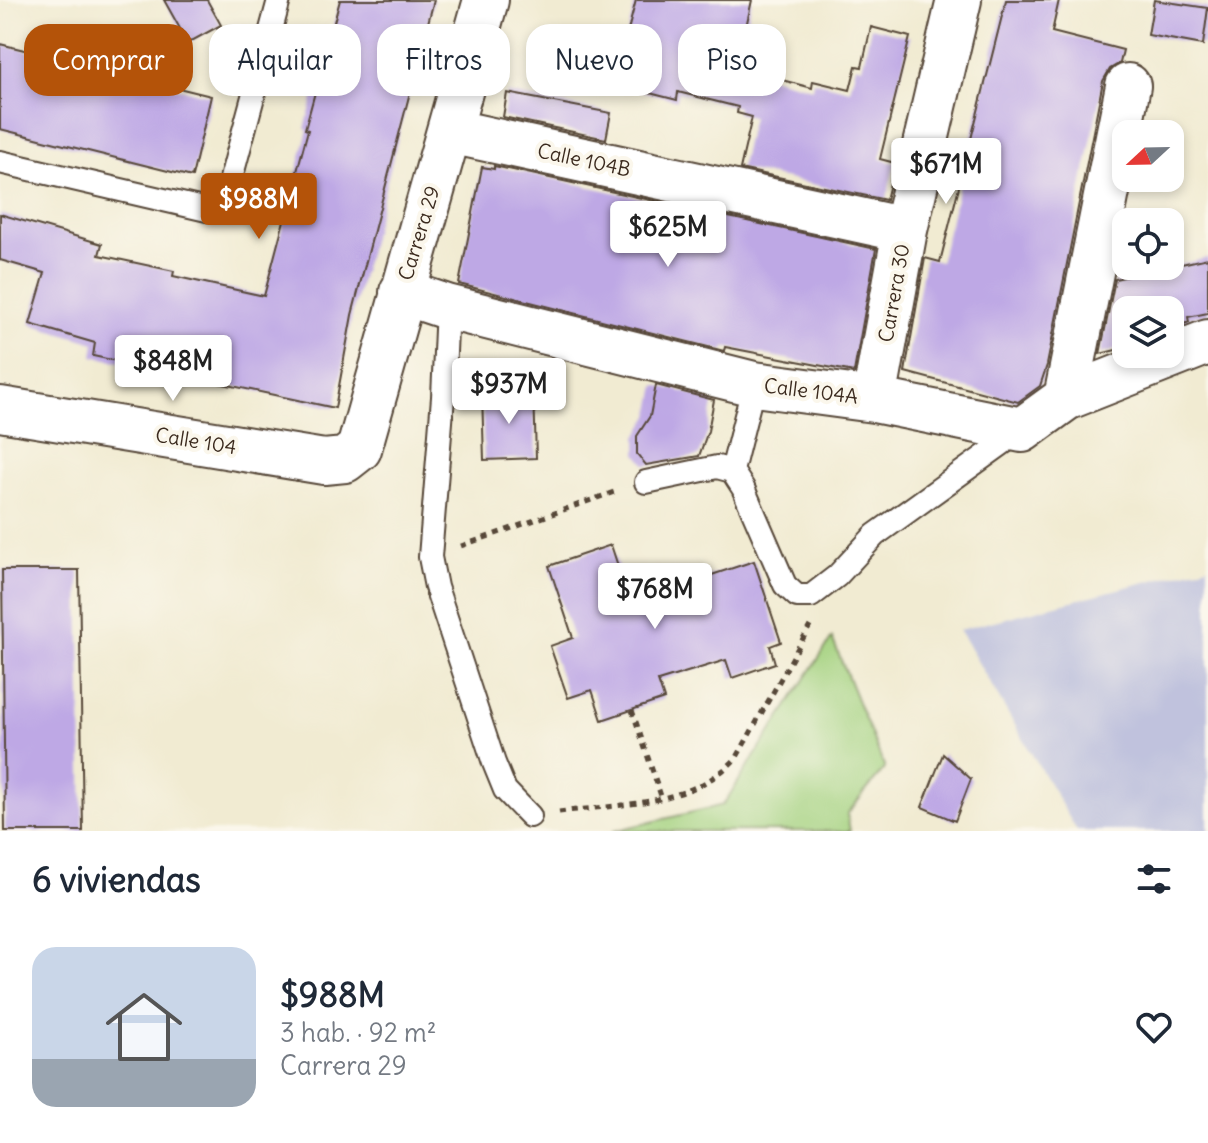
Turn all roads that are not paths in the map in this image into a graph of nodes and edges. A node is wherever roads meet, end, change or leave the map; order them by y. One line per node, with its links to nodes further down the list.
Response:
1 (279, 0): 6 (lane)
2 (486, 0): 5 (street, Carrera 29)
3 (959, 0): 7 (street, Carrera 30)
4 (1128, 86): 12 (street)
5 (450, 131): 7 (street, Calle 104B); 8 (street, Carrera 29)
6 (0, 162)
7 (905, 230): 13 (street, Carrera 30)
8 (402, 292): 9 (street, Calle 104A); 16 (street, Carrera 29)
9 (447, 307): 11 (street, Calle 104A); 19 (lane)
10 (1208, 342): 12 (street)
11 (754, 384): 13 (street, Calle 104A); 17 (lane)
12 (1066, 398): 15 (street)
13 (874, 400): 15 (street, Calle 104A)
14 (0, 409): 16 (street, Calle 104)
15 (1022, 430): 17 (lane)
16 (345, 460)
17 (732, 471): 18 (lane)
18 (646, 482)
19 (530, 816)

